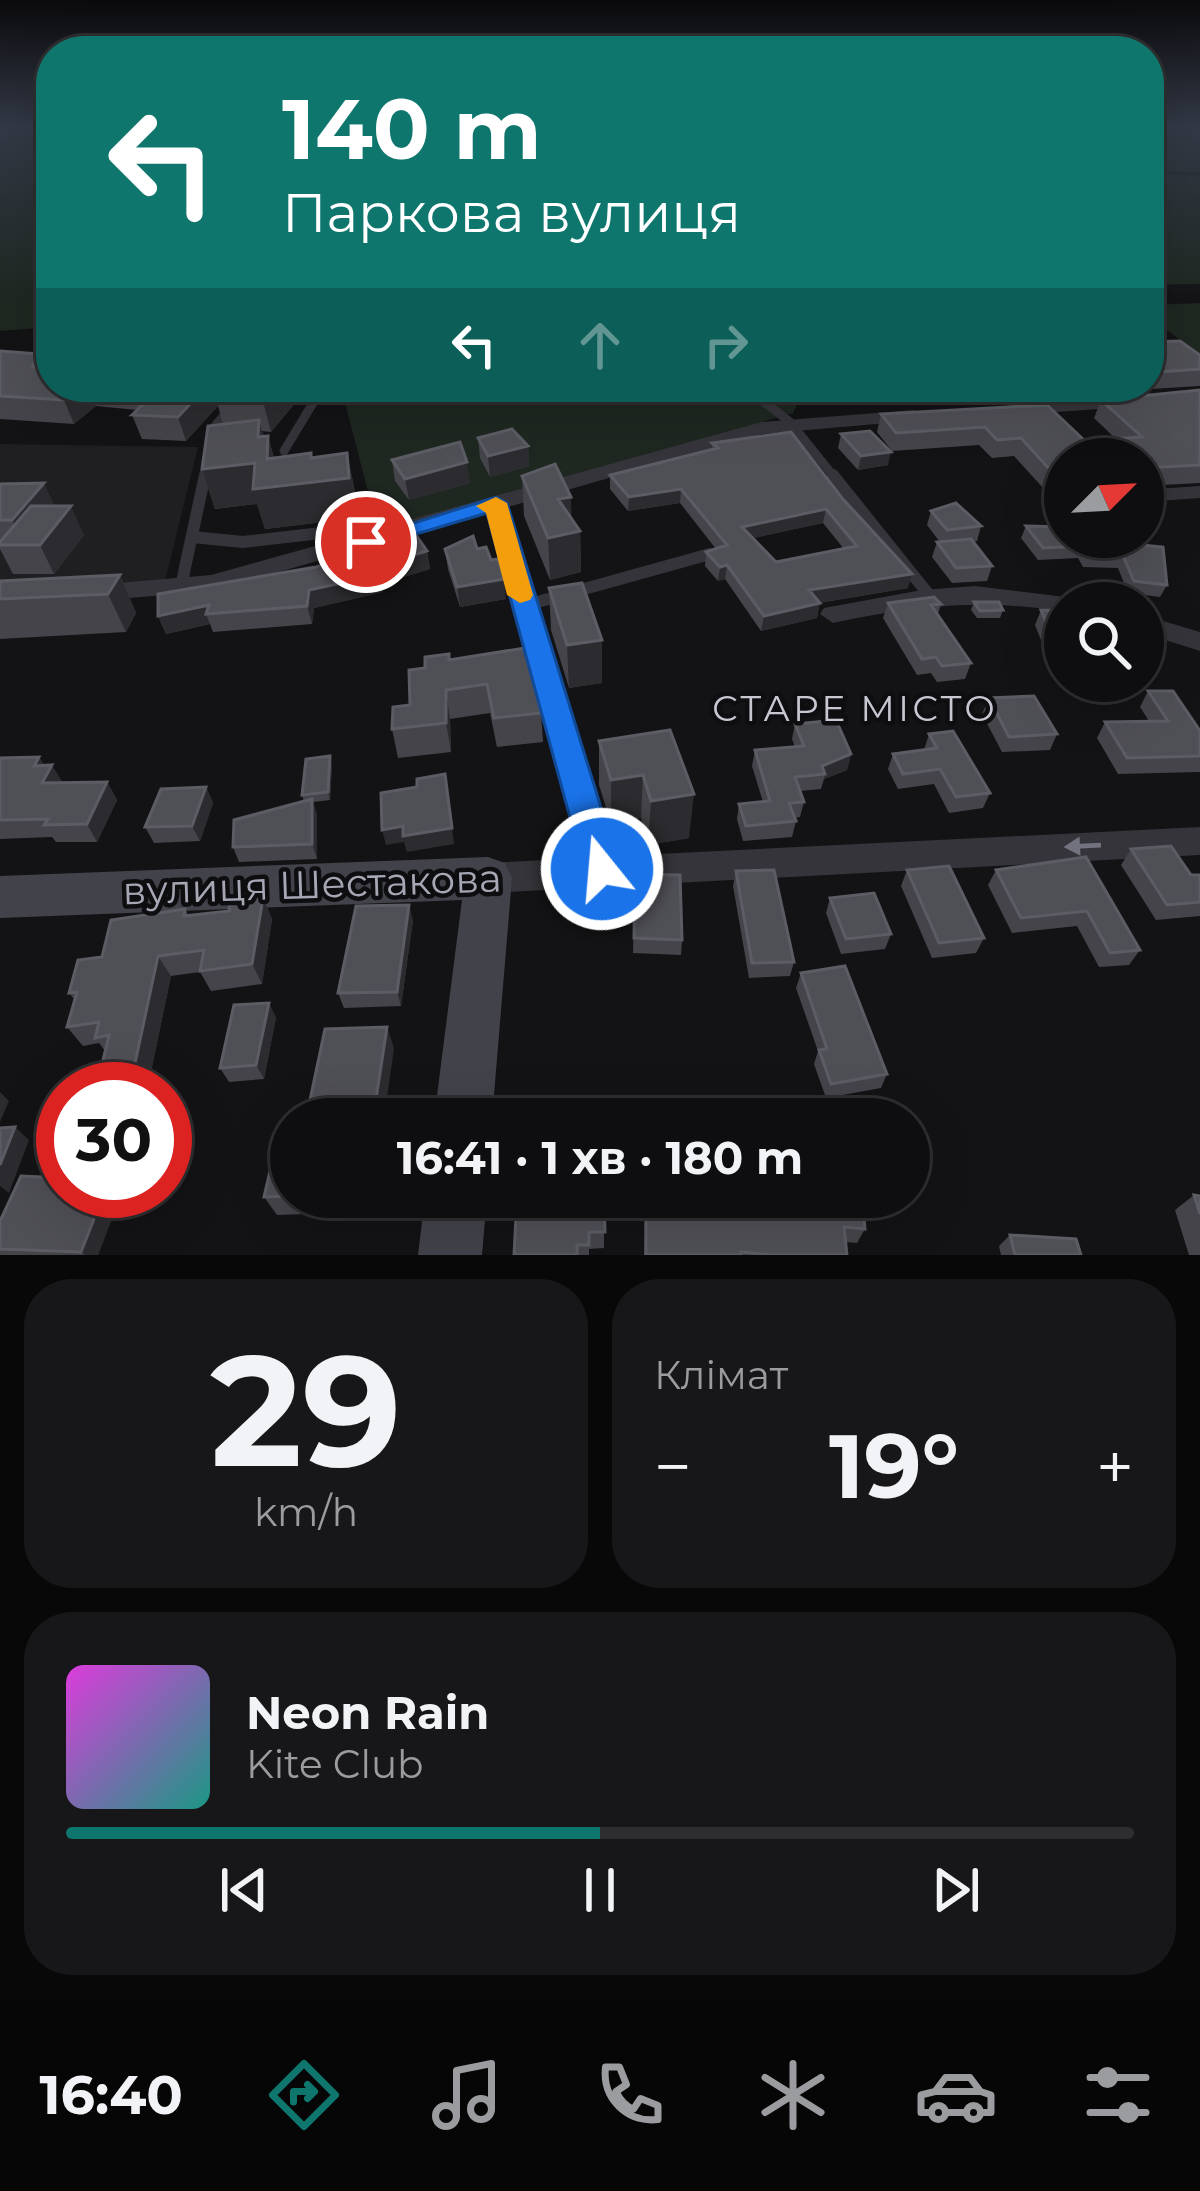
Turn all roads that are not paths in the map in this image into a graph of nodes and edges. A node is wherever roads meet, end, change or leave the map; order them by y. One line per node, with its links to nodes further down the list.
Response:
1 (0, 362): 2 (lane)
2 (36, 364)
3 (1200, 396): 4 (street)
4 (1164, 398)
5 (235, 402): 17 (lane)
6 (314, 402): 12 (lane)
7 (765, 402): 11 (lane)
8 (1112, 402): 9 (street)
9 (980, 411)
10 (933, 414): 11 (street)
11 (790, 422): 15 (street); 21 (lane)
12 (284, 451)
13 (1200, 492): 14 (lane)
14 (1164, 495)
15 (496, 503): 19 (street); 23 (street)
16 (347, 530): 17 (lane)
17 (192, 537): 19 (lane)
18 (710, 554): 23 (lane)
19 (181, 586): 20 (street)
20 (71, 594)
21 (929, 595): 22 (street); 24 (street)
22 (1044, 600)
23 (524, 607): 28 (street)
24 (832, 614)
25 (1164, 631): 26 (street)
26 (1200, 642)
27 (1200, 841): 28 (street, вулиця Шестакова, one-way to 28)
28 (602, 869): 29 (street, вулиця Шестакова)
29 (488, 878): 30 (street, вулиця Шестакова); 31 (street)
30 (0, 897)
31 (466, 1098)
32 (454, 1218): 33 (street)
33 (450, 1255)

